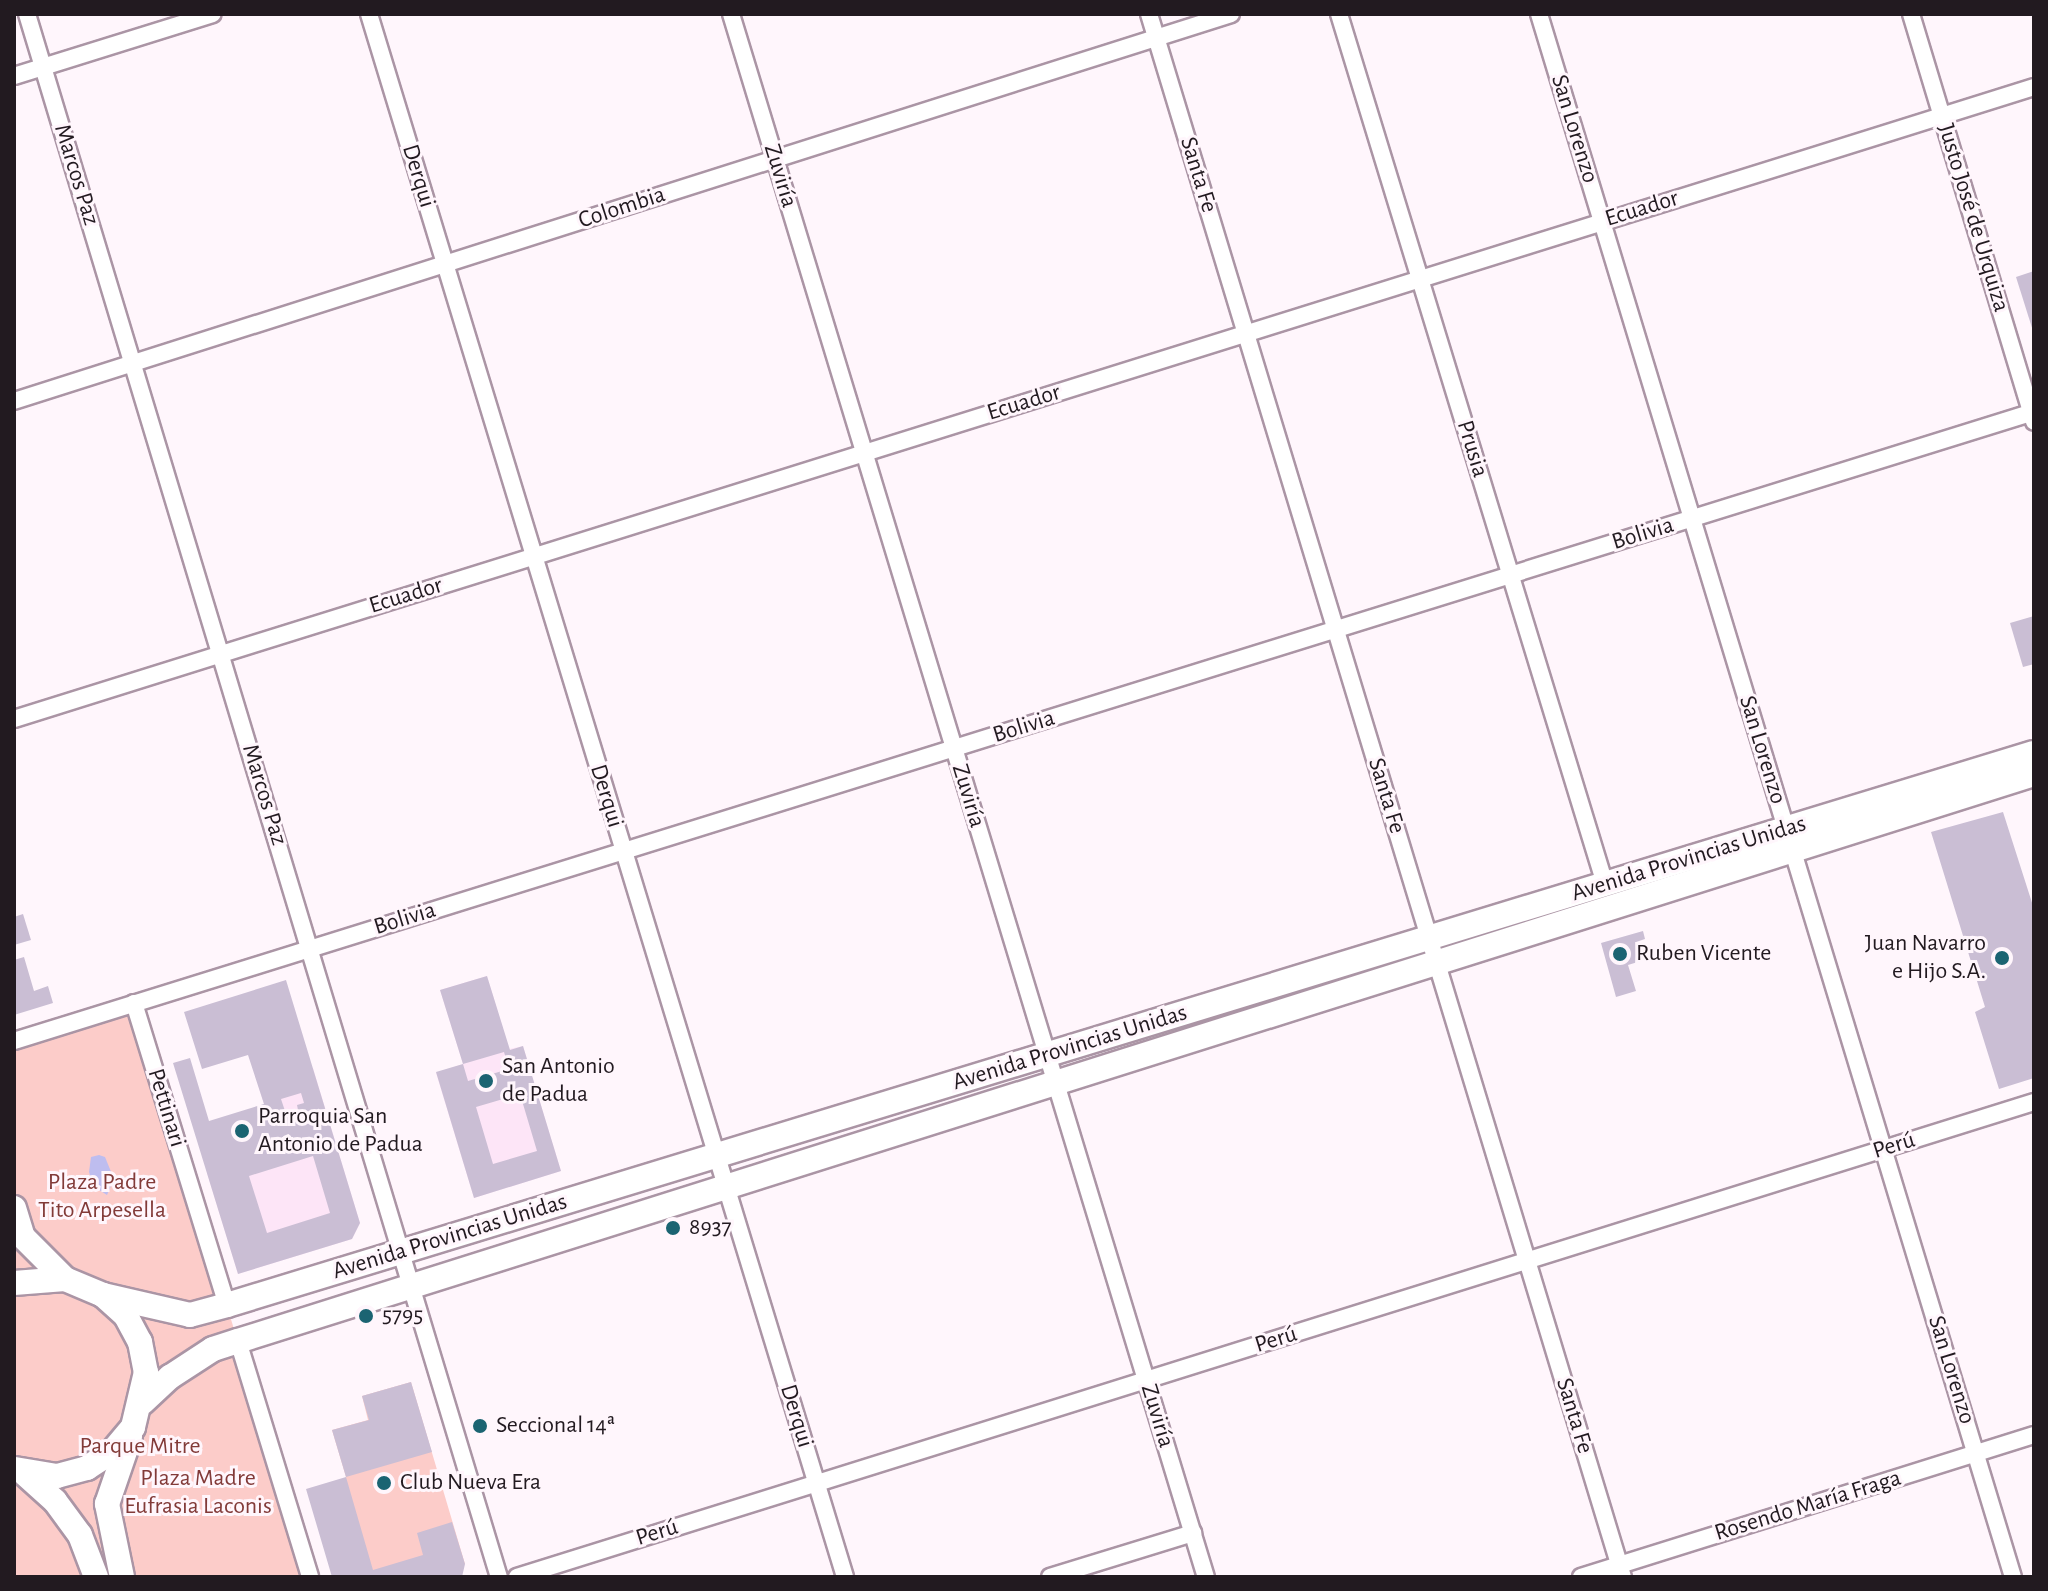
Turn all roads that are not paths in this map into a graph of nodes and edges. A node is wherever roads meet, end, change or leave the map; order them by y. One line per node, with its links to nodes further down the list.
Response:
1 (27, 14): 11 (street, Marcos Paz)
2 (213, 14): 11 (street)
3 (369, 14): 17 (street, Derqui)
4 (731, 14): 15 (street, Zuviría)
5 (1149, 14): 10 (street, Santa Fe)
6 (1231, 14): 10 (street, Colombia)
7 (1339, 14): 18 (street, Prusia)
8 (1539, 14): 16 (street, San Lorenzo)
9 (1911, 14): 14 (street, Justo José de Urquiza)
10 (1156, 38): 15 (street, Colombia); 19 (street, Santa Fe)
11 (43, 67): 12 (street); 20 (street, Marcos Paz)
12 (14, 76)
13 (2034, 87): 14 (street, Ecuador)
14 (1942, 116): 16 (street, Ecuador); 22 (street, Justo José de Urquiza)
15 (775, 159): 17 (street, Colombia); 23 (street, Zuviría)
16 (1602, 222): 18 (street, Ecuador); 24 (street, San Lorenzo)
17 (445, 264): 20 (street, Colombia); 25 (street, Derqui)
18 (1420, 279): 19 (street, Ecuador); 26 (street, Prusia)
19 (1246, 333): 23 (street, Ecuador); 27 (street, Santa Fe)
20 (133, 363): 21 (street, Colombia); 28 (street, Marcos Paz)
21 (14, 401)
22 (2033, 416): 24 (street, Bolivia)
23 (864, 453): 25 (street, Ecuador); 30 (street, Zuviría)
24 (1692, 519): 26 (street, Bolivia); 33 (street, San Lorenzo)
25 (534, 556): 28 (street, Ecuador); 34 (street, Derqui)
26 (1510, 575): 27 (street, Bolivia); 35 (street, Prusia)
27 (1335, 630): 30 (street, Bolivia); 36 (street, Santa Fe)
28 (222, 654): 29 (street, Ecuador); 37 (street, Marcos Paz)
29 (14, 719)
30 (954, 748): 34 (street, Bolivia); 41 (street, Zuviría)
31 (2034, 753): 33 (main road, Avenida Provincias Unidas)
32 (2034, 774): 33 (main road, Avenida Provincias Unidas)
33 (1790, 839): 35 (main road, Avenida Provincias Unidas); 38 (main road, Avenida Provincias Unidas); 44 (street, San Lorenzo)
34 (623, 851): 37 (street, Bolivia); 45 (street, Derqui)
35 (1605, 884): 36 (main road, Avenida Provincias Unidas)
36 (1429, 938): 38 (street, Santa Fe); 41 (main road, Avenida Provincias Unidas)
37 (310, 948): 39 (street, Bolivia); 48 (street, Marcos Paz)
38 (1437, 963): 42 (main road, Avenida Provincias Unidas); 49 (street, Santa Fe)
39 (134, 1003): 40 (street, Bolivia); 54 (street, Pettinari)
40 (14, 1041)
41 (1047, 1055): 42 (street, Zuviría); 45 (main road, Avenida Provincias Unidas)
42 (1055, 1083): 46 (main road, Avenida Provincias Unidas); 56 (street, Zuviría)
43 (2034, 1102): 44 (street, Perú)
44 (1884, 1149): 49 (street, Perú); 60 (street, San Lorenzo)
45 (716, 1156): 46 (street, Derqui); 48 (main road, Avenida Provincias Unidas)
46 (725, 1187): 52 (main road, Avenida Provincias Unidas); 62 (street, Derqui)
47 (14, 1208): 50 (main road)
48 (402, 1252): 52 (street, Marcos Paz); 54 (main road, Avenida Provincias Unidas)
49 (1527, 1261): 56 (street, Perú); 64 (street, Santa Fe)
50 (65, 1279): 51 (main road); 53 (main road)
51 (14, 1283)
52 (413, 1285): 55 (main road, Avenida Provincias Unidas); 68 (street, Marcos Paz)
53 (103, 1295): 54 (main road, Avenida Provincias Unidas); 57 (main road)
54 (227, 1305)
55 (238, 1341): 57 (main road, Avenida Provincias Unidas); 67 (street)
56 (1146, 1380): 62 (street, Perú); 63 (street, Zuviría)
57 (143, 1402): 58 (main road)
58 (133, 1427): 61 (main road); 66 (main road)
59 (2034, 1435): 60 (street, Rosendo María Fraga)
60 (1976, 1454): 64 (street, Rosendo María Fraga); 74 (street, San Lorenzo)
61 (20, 1471): 65 (main road)
62 (817, 1484): 69 (street, Perú); 70 (street, Derqui)
63 (1193, 1533): 71 (street); 72 (street, Zuviría)
64 (1621, 1571): 73 (street, Rosendo María Fraga)
65 (96, 1577)
66 (122, 1577)
67 (310, 1577)
68 (499, 1577)
69 (517, 1577)
70 (845, 1577)
71 (1050, 1577)
72 (1206, 1577)
73 (1581, 1577)
74 (2013, 1577)

